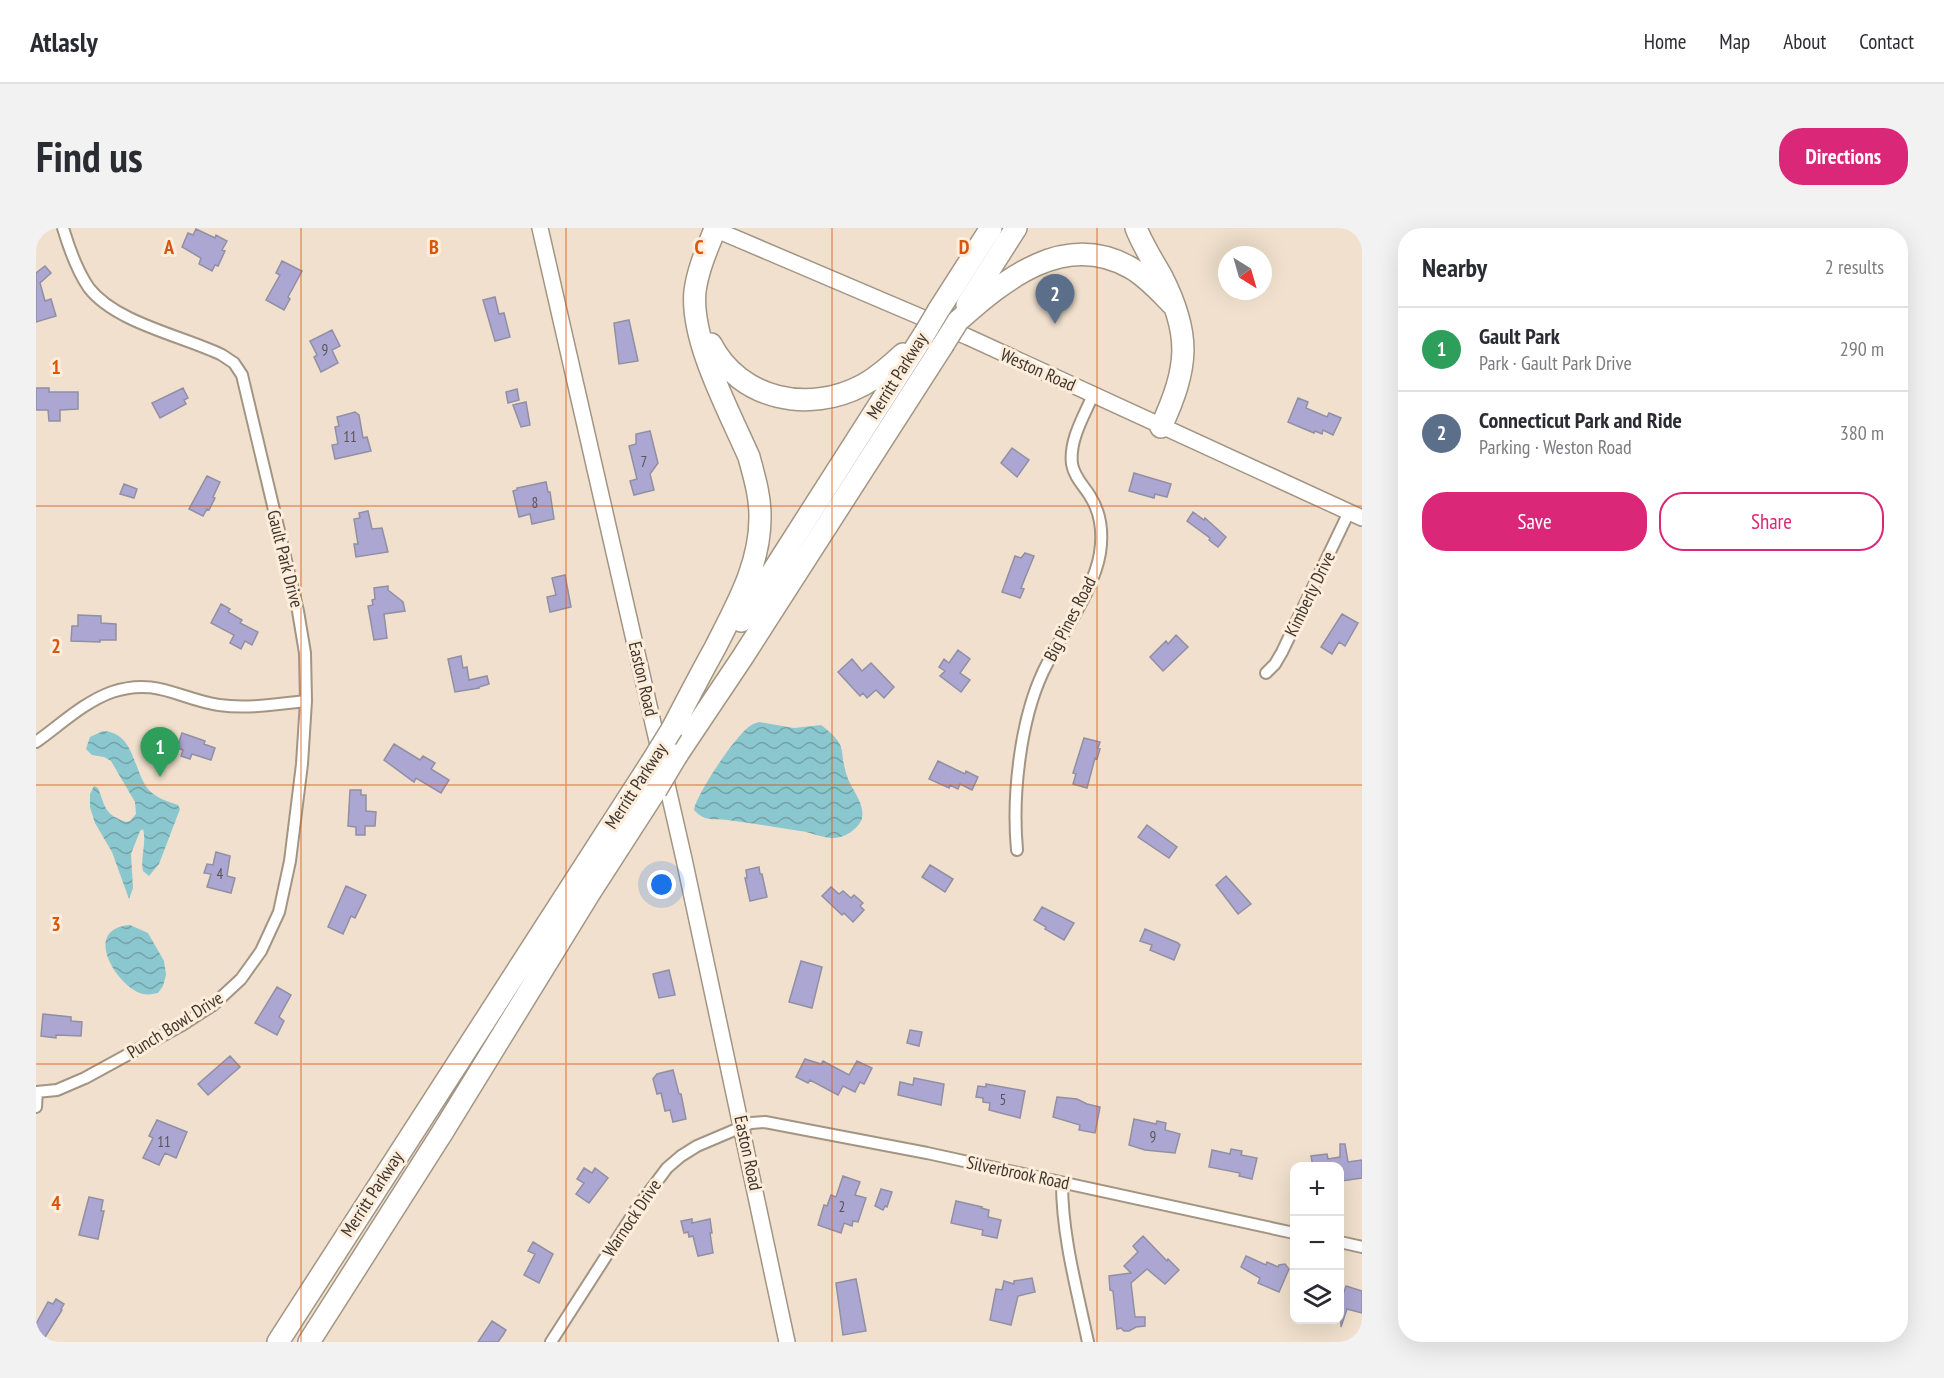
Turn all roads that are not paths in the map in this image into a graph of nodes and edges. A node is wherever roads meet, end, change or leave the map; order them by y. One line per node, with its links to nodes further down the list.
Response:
1 (63, 228): 15 (street, Gault Park Drive)
2 (540, 228): 21 (main road, Easton Road)
3 (714, 228): 8 (highway); 11 (main road, Weston Road)
4 (991, 228): 10 (highway, Merritt Parkway, bridge)
5 (1016, 228): 9 (highway, Merritt Parkway)
6 (1136, 228): 7 (highway)
7 (1173, 305): 9 (highway); 12 (highway)
8 (697, 312): 10 (highway); 16 (highway)
9 (958, 321): 27 (highway, Merritt Parkway, bridge)
10 (925, 333): 16 (highway, Merritt Parkway)
11 (1093, 395): 12 (main road, Weston Road); 18 (street, Big Pines Road)
12 (1161, 427): 13 (main road, Weston Road)
13 (1355, 515): 14 (street, Kimberly Drive)
14 (1266, 673)
15 (306, 701): 17 (street); 19 (street, Punch Bowl Drive)
16 (672, 729): 26 (highway, Merritt Parkway, bridge)
17 (36, 742)
18 (1017, 850)
19 (36, 1092): 20 (street)
20 (36, 1107)
21 (742, 1126): 22 (street, Silverbrook Road); 28 (street, Warnock Drive); 29 (main road, Easton Road)
22 (1062, 1183): 23 (street, Silverbrook Road); 30 (street)
23 (1290, 1232)
24 (1344, 1243): 25 (street)
25 (1362, 1247)
26 (278, 1342)
27 (309, 1342)
28 (551, 1342)
29 (787, 1342)
30 (1088, 1342)

